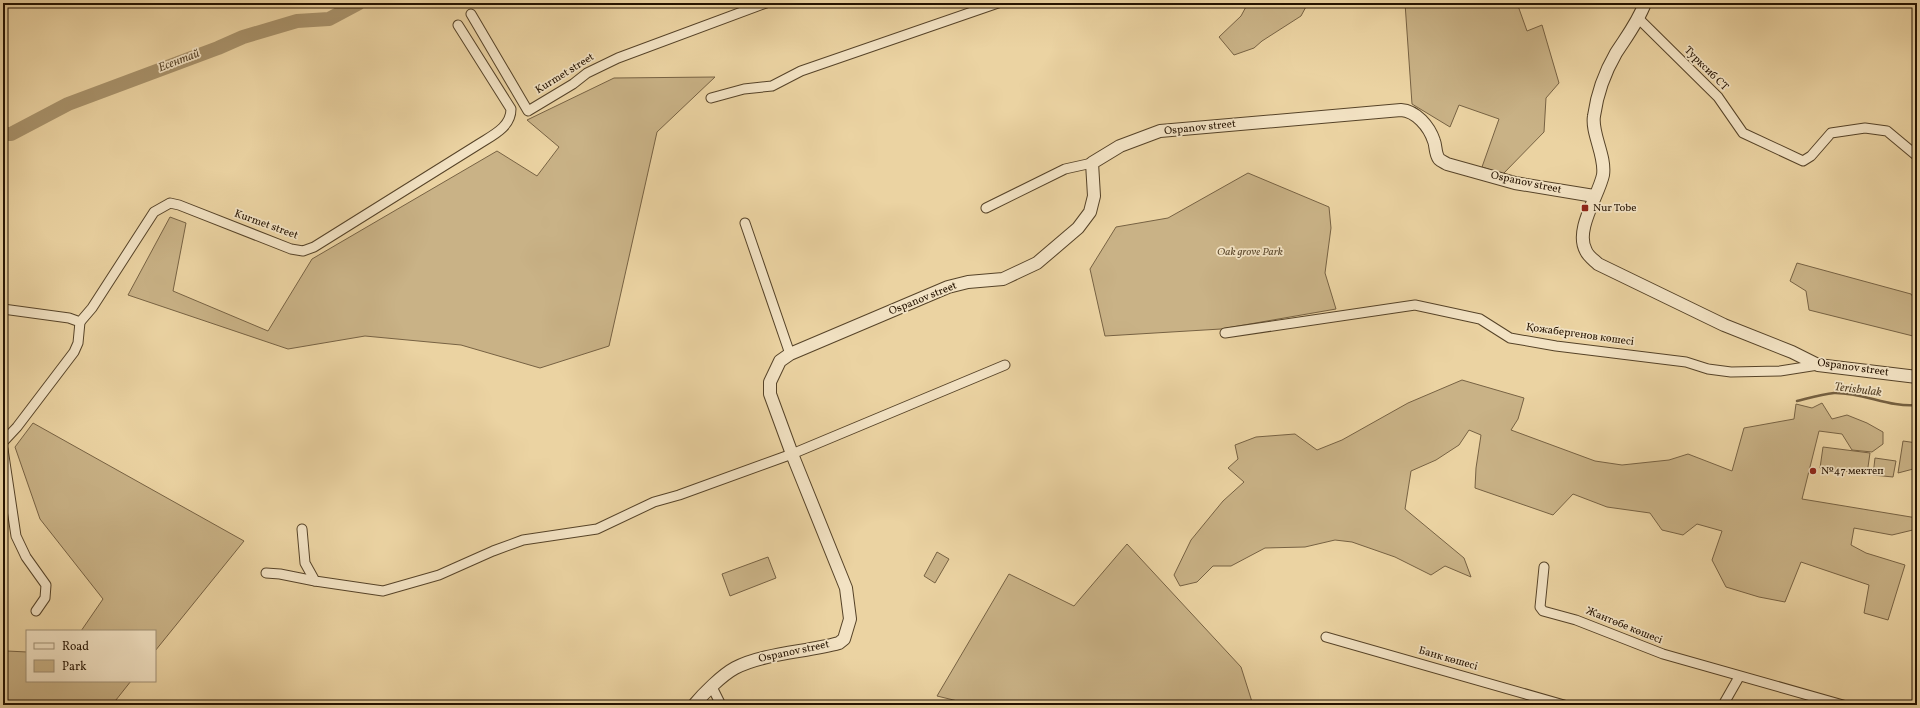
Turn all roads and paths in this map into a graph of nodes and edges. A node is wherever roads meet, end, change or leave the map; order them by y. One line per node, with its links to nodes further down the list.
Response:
1 (766, 3): 4 (street, Kurmet street)
2 (998, 3): 7 (street)
3 (1645, 3): 5 (street, Ospanov street)
4 (470, 14)
5 (1639, 20): 8 (street, Турксиб СТ); 10 (street, Ospanov street)
6 (458, 25): 14 (street, Kurmet street)
7 (711, 98)
8 (1917, 156)
9 (1092, 163): 10 (street, Ospanov street); 11 (street); 16 (street, Ospanov street)
10 (1594, 196): 18 (street, Ospanov street)
11 (986, 208)
12 (745, 223): 16 (street)
13 (3, 309): 14 (street)
14 (80, 322): 20 (street)
15 (1225, 333): 18 (street, Қожабергенов көшесі)
16 (790, 354): 22 (street, Ospanov street)
17 (1005, 365): 22 (street)
18 (1818, 365): 19 (street, Ospanov street)
19 (1917, 376)
20 (3, 442)
21 (3, 449): 27 (street)
22 (792, 454): 26 (street); 30 (street, Ospanov street)
23 (302, 530): 26 (street)
24 (1544, 567): 29 (street, Жантөбе көшесі)
25 (266, 573): 26 (street)
26 (315, 581)
27 (36, 611)
28 (1326, 637): 33 (street, Банк көшесі)
29 (1739, 677): 34 (street); 35 (street, Жантөбе көшесі)
30 (712, 687): 31 (street, Ospanov street); 32 (street)
31 (694, 705)
32 (721, 705)
33 (1564, 705)
34 (1723, 705)
35 (1841, 705)

